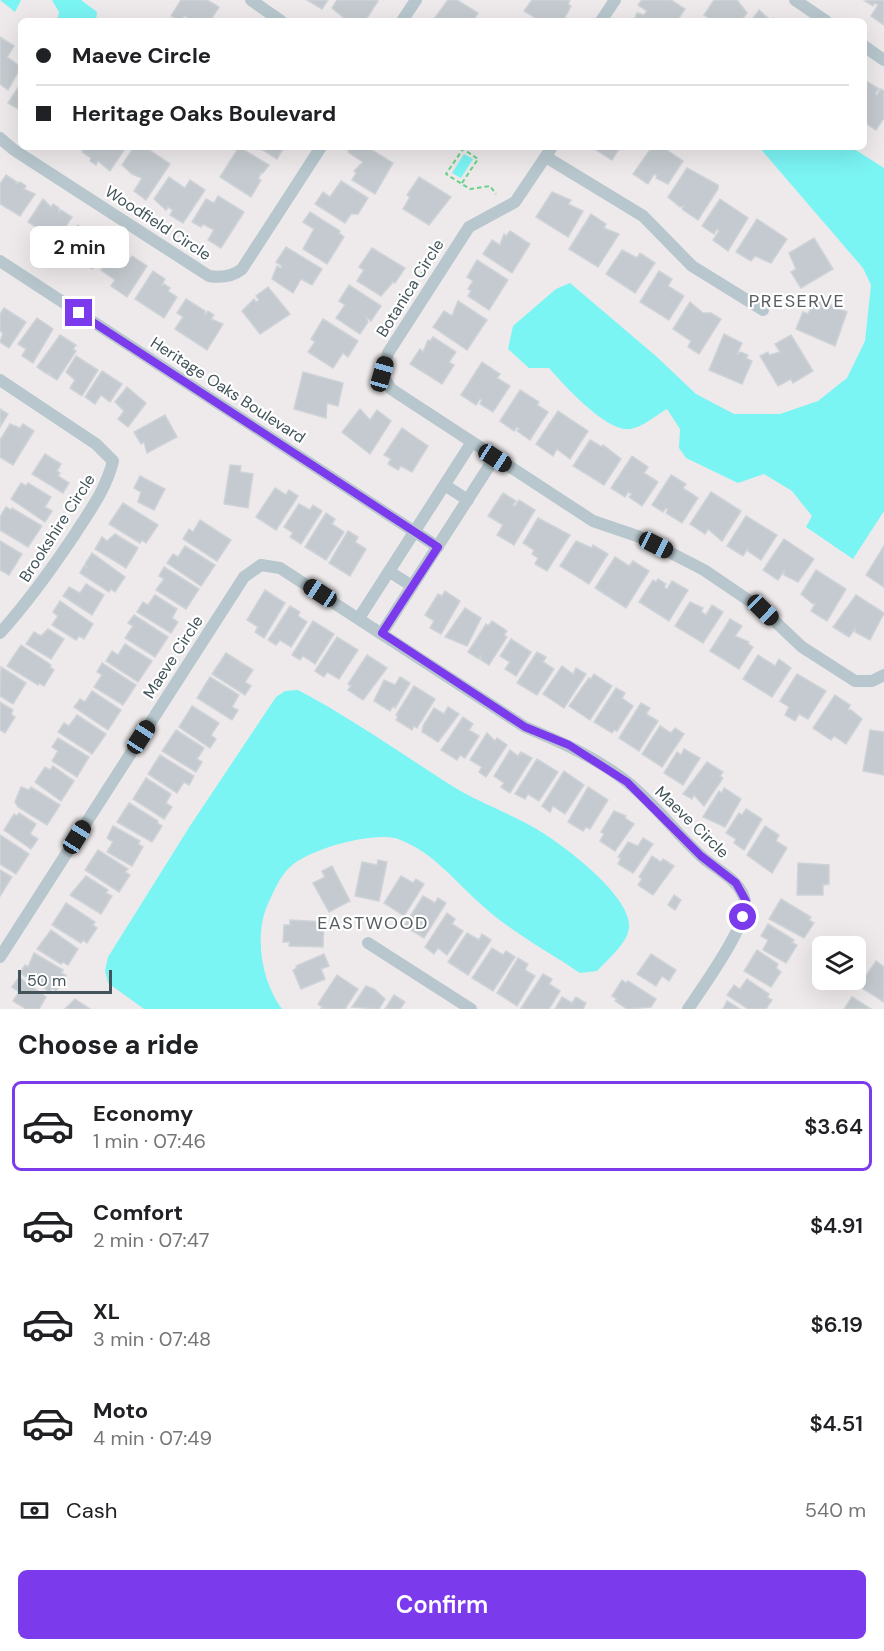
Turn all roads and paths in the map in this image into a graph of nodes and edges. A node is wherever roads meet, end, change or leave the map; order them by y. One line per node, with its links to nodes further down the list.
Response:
1 (251, 0): 5 (street)
2 (416, 0): 6 (street)
3 (615, 0): 7 (street)
4 (795, 0): 8 (street)
5 (277, 18)
6 (404, 18)
7 (604, 18)
8 (822, 18)
9 (867, 48): 10 (street)
10 (884, 60)
11 (0, 138): 12 (street, Woodfield Circle)
12 (319, 150)
13 (462, 150): 16 (path)
14 (464, 150): 16 (path)
15 (549, 152): 21 (street); 23 (street, Botanica Circle)
16 (462, 183): 17 (path)
17 (496, 194)
18 (444, 239): 20 (path)
19 (0, 261): 27 (street, Heritage Oaks Boulevard)
20 (420, 276)
21 (763, 310)
22 (0, 380): 32 (street, Brookshire Circle)
23 (472, 442): 24 (street, Botanica Circle); 25 (street)
24 (495, 458): 26 (street); 34 (street, Botanica Circle)
25 (446, 486): 26 (street); 27 (street)
26 (468, 500): 28 (street)
27 (416, 532): 28 (street, Heritage Oaks Boulevard); 29 (street)
28 (438, 547): 30 (street)
29 (390, 572): 30 (street); 31 (street)
30 (412, 586): 33 (street)
31 (359, 618): 33 (street, Maeve Circle); 36 (street, Maeve Circle)
32 (0, 633)
33 (382, 633): 38 (street, Maeve Circle)
34 (884, 675)
35 (368, 944): 37 (street)
36 (0, 957)
37 (471, 1009)
38 (687, 1009)

